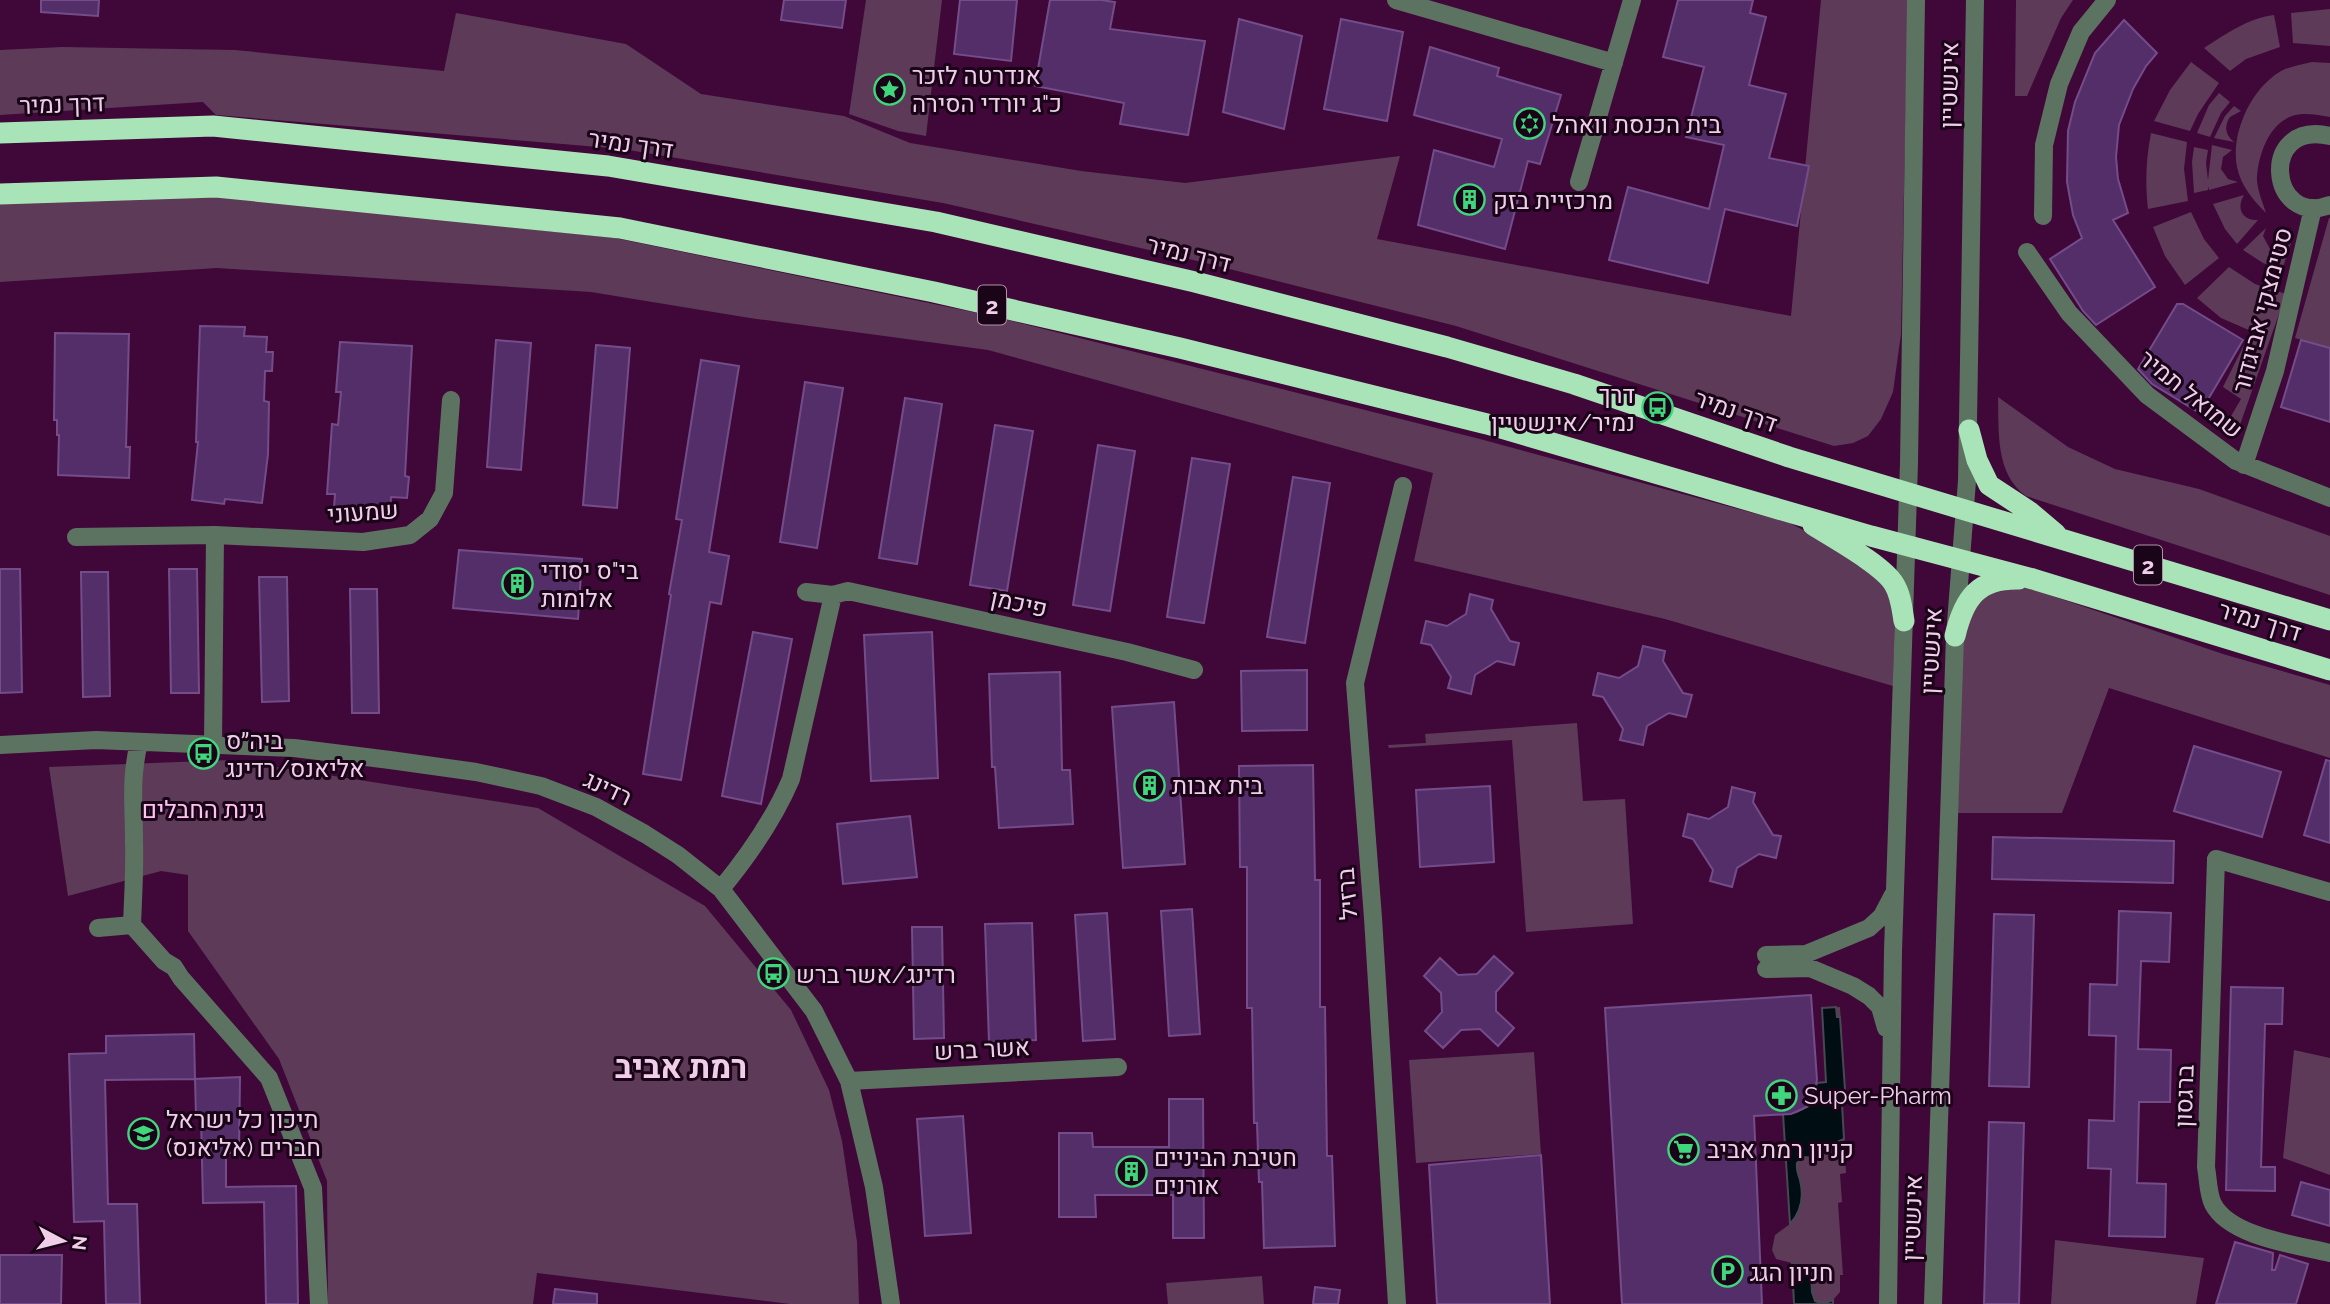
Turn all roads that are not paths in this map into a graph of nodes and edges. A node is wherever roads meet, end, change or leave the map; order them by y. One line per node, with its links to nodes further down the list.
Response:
1 (1396, 0): 6 (street)
2 (1632, 0): 6 (street)
3 (1916, 0): 18 (street, אינשטיין)
4 (1975, 0): 15 (street, אינשטיין)
5 (2107, 0): 12 (street)
6 (1614, 63): 9 (street)
7 (0, 133): 18 (highway, דרך נמיר / 2)
8 (2330, 136): 11 (street, סטימצקי אביגדור)
9 (1579, 182)
10 (0, 194): 21 (highway, דרך נמיר / 2)
11 (2322, 207): 16 (street, סטימצקי אביגדור)
12 (2043, 216)
13 (2027, 252): 16 (street, שמואל תמיר)
14 (451, 400): 22 (street, שמעוני)
15 (1969, 430): 20 (street, אינשטיין); 24 (highway)
16 (2244, 464): 19 (street, שמואל תמיר)
17 (1403, 486): 49 (street, ברזיל)
18 (1908, 494): 20 (highway, דרך נמיר / 2); 25 (street, אינשטיין)
19 (2330, 498)
20 (1966, 510): 24 (highway, דרך נמיר / 2); 26 (street, אינשטיין)
21 (1791, 511): 25 (highway, דרך נמיר / 2); 31 (highway)
22 (215, 535): 23 (street, שמעוני); 36 (street)
23 (76, 537)
24 (2063, 540): 30 (highway, דרך נמיר / 2)
25 (1906, 545): 26 (highway, דרך נמיר / 2); 31 (street, אינשטיין)
26 (1961, 559): 27 (highway, דרך נמיר / 2); 32 (street, אינשטיין)
27 (2033, 579): 32 (highway); 34 (highway, דרך נמיר / 2)
28 (806, 592): 29 (street, פיכמן)
29 (833, 595): 33 (street, פיכמן); 38 (street)
30 (2330, 620)
31 (1904, 621): 39 (street, אינשטיין)
32 (1955, 636): 51 (street, אינשטיין)
33 (1194, 670)
34 (2330, 670)
35 (139, 742): 36 (street, רדינג); 37 (street, רדינג); 41 (street)
36 (213, 745): 38 (street, רדינג)
37 (0, 746)
38 (721, 889): 45 (street, רדינג)
39 (1894, 892): 43 (street, אינשטיין); 43 (street)
40 (2330, 892): 46 (street, ברגסון)
41 (132, 925): 42 (street); 47 (street)
42 (98, 928)
43 (1892, 1044): 50 (street, אינשטיין)
44 (1118, 1067): 45 (street, אשר ברש)
45 (849, 1081): 48 (street, רדינג)
46 (2330, 1253)
47 (319, 1304)
48 (891, 1304)
49 (1397, 1304)
50 (1888, 1304)
51 (1933, 1304)

